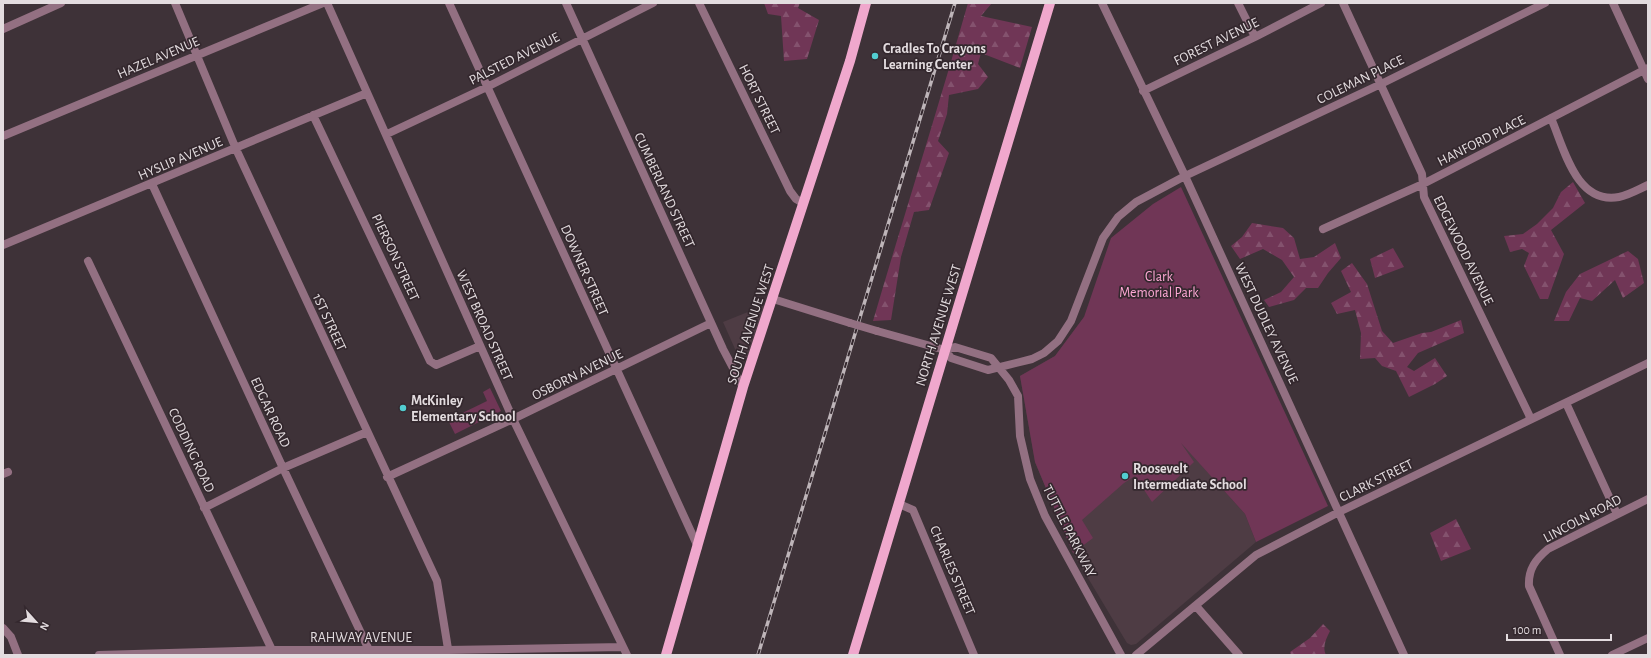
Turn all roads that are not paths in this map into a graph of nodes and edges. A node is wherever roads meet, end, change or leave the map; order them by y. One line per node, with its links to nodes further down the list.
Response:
1 (61, 3): 17 (street)
2 (176, 3): 20 (street, 1ST STREET)
3 (323, 3): 20 (street, HAZEL AVENUE)
4 (327, 3): 26 (street, WEST BROAD STREET)
5 (449, 3): 24 (street, DOWNER STREET)
6 (566, 3): 19 (street, CUMBERLAND STREET)
7 (653, 3): 19 (street, PALSTED AVENUE)
8 (699, 3): 36 (street, HORT STREET)
9 (866, 3): 36 (main road, SOUTH AVENUE WEST)
10 (1050, 3): 43 (main road, NORTH AVENUE WEST)
11 (1102, 3): 25 (street, WEST DUDLEY AVENUE)
12 (1238, 3): 18 (street)
13 (1321, 3): 18 (street, FOREST AVENUE)
14 (1343, 3): 23 (street, EDGEWOOD AVENUE)
15 (1545, 3): 23 (street, COLEMAN PLACE)
16 (1613, 3): 21 (street)
17 (3, 29)
18 (1255, 37): 25 (street, FOREST AVENUE)
19 (581, 38): 24 (street, PALSTED AVENUE); 41 (street, CUMBERLAND STREET)
20 (197, 55): 30 (street, HAZEL AVENUE); 31 (street, 1ST STREET)
21 (1646, 69): 22 (street); 28 (street, HANFORD PLACE)
22 (1648, 79)
23 (1381, 84): 32 (street, COLEMAN PLACE); 34 (street, EDGEWOOD AVENUE)
24 (487, 87): 29 (street, PALSTED AVENUE); 46 (street, DOWNER STREET)
25 (1143, 91): 32 (street, WEST DUDLEY AVENUE)
26 (367, 93): 27 (street, HYSLIP AVENUE); 29 (street, WEST BROAD STREET)
27 (314, 115): 31 (street, HYSLIP AVENUE); 42 (street, PIERSON STREET)
28 (1551, 118): 34 (street, HANFORD PLACE); 35 (street)
29 (387, 134): 42 (street, WEST BROAD STREET)
30 (3, 136)
31 (236, 149): 33 (street, HYSLIP AVENUE); 51 (street, 1ST STREET)
32 (1185, 176): 45 (street, TUTTLE PARKWAY); 57 (street, WEST DUDLEY AVENUE)
33 (152, 184): 38 (street, HYSLIP AVENUE); 52 (street, EDGAR ROAD)
34 (1422, 184): 37 (street, HANFORD PLACE); 50 (street, EDGEWOOD AVENUE)
35 (1648, 185)
36 (803, 203): 40 (main road, SOUTH AVENUE WEST)
37 (1323, 229)
38 (3, 245)
39 (88, 262): 56 (street, CODDING ROAD)
40 (773, 299): 43 (street, TUTTLE PARKWAY, bridge); 47 (main road, SOUTH AVENUE WEST)
41 (711, 323): 46 (street, OSBORN AVENUE); 47 (street, CUMBERLAND STREET)
42 (480, 346): 49 (street, WEST BROAD STREET)
43 (945, 350): 45 (street, TUTTLE PARKWAY); 45 (street, TUTTLE PARKWAY); 55 (main road, NORTH AVENUE WEST)
44 (1648, 363): 48 (street, CLARK STREET)
45 (999, 368): 74 (street, TUTTLE PARKWAY)
46 (616, 370): 49 (street, OSBORN AVENUE); 59 (street, DOWNER STREET)
47 (743, 387): 59 (main road, SOUTH AVENUE WEST)
48 (1566, 403): 50 (street, CLARK STREET); 58 (street)
49 (513, 419): 53 (street, OSBORN AVENUE); 63 (street, WEST BROAD STREET)
50 (1531, 419): 57 (street, CLARK STREET)
51 (367, 432): 52 (street); 53 (street, 1ST STREET)
52 (283, 468): 56 (street); 65 (street, EDGAR ROAD)
53 (387, 477): 67 (street, 1ST STREET)
54 (1648, 499): 58 (street, LINCOLN ROAD)
55 (899, 504): 72 (main road, NORTH AVENUE WEST); 73 (street, CHARLES STREET)
56 (204, 508): 64 (street, CODDING ROAD)
57 (1340, 512): 60 (street, CLARK STREET); 77 (street, WEST DUDLEY AVENUE)
58 (1617, 514): 78 (street, LINCOLN ROAD)
59 (698, 547): 71 (main road, SOUTH AVENUE WEST)
60 (1196, 606): 75 (street, CLARK STREET); 76 (street)
61 (3, 628): 68 (street)
62 (1648, 638): 79 (street)
63 (623, 647): 66 (street, RAHWAY AVENUE); 70 (street, WEST BROAD STREET)
64 (272, 650): 65 (street, RAHWAY AVENUE); 69 (street, RAHWAY AVENUE)
65 (369, 650): 67 (street, RAHWAY AVENUE)
66 (527, 652): 67 (street, RAHWAY AVENUE)
67 (449, 653)
68 (18, 655)
69 (99, 655)
70 (627, 655)
71 (666, 655)
72 (853, 655)
73 (974, 655)
74 (1121, 655)
75 (1136, 655)
76 (1239, 655)
77 (1404, 655)
78 (1560, 655)
79 (1612, 655)

